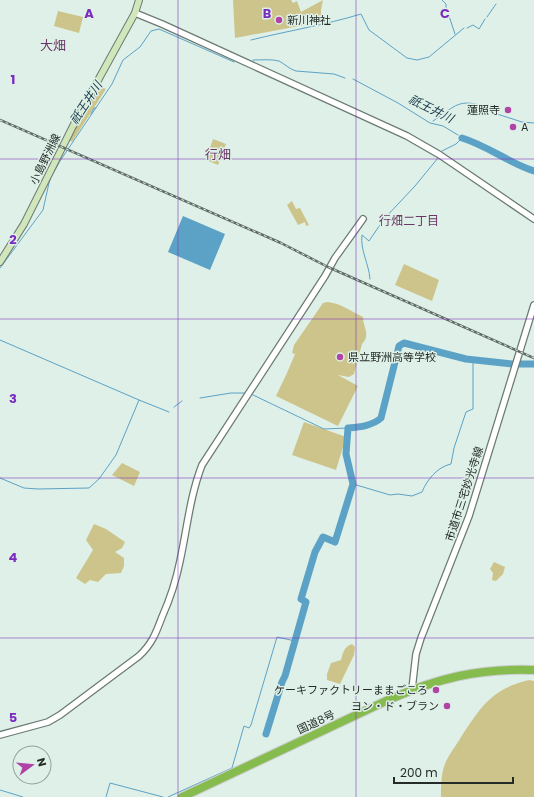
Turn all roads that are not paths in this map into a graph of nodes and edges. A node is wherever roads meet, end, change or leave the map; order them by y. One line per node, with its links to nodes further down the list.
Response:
1 (139, 0): 2 (main road, 小島野洲線)
2 (135, 13): 4 (street); 5 (main road, 小島野洲線)
3 (363, 219): 9 (street)
4 (534, 219)
5 (0, 262)
6 (534, 305): 8 (street, 市道市三宅妙光寺線)
7 (534, 670): 8 (highway, 国道8号)
8 (412, 689): 10 (highway, 国道8号)
9 (0, 735)
10 (182, 797)

